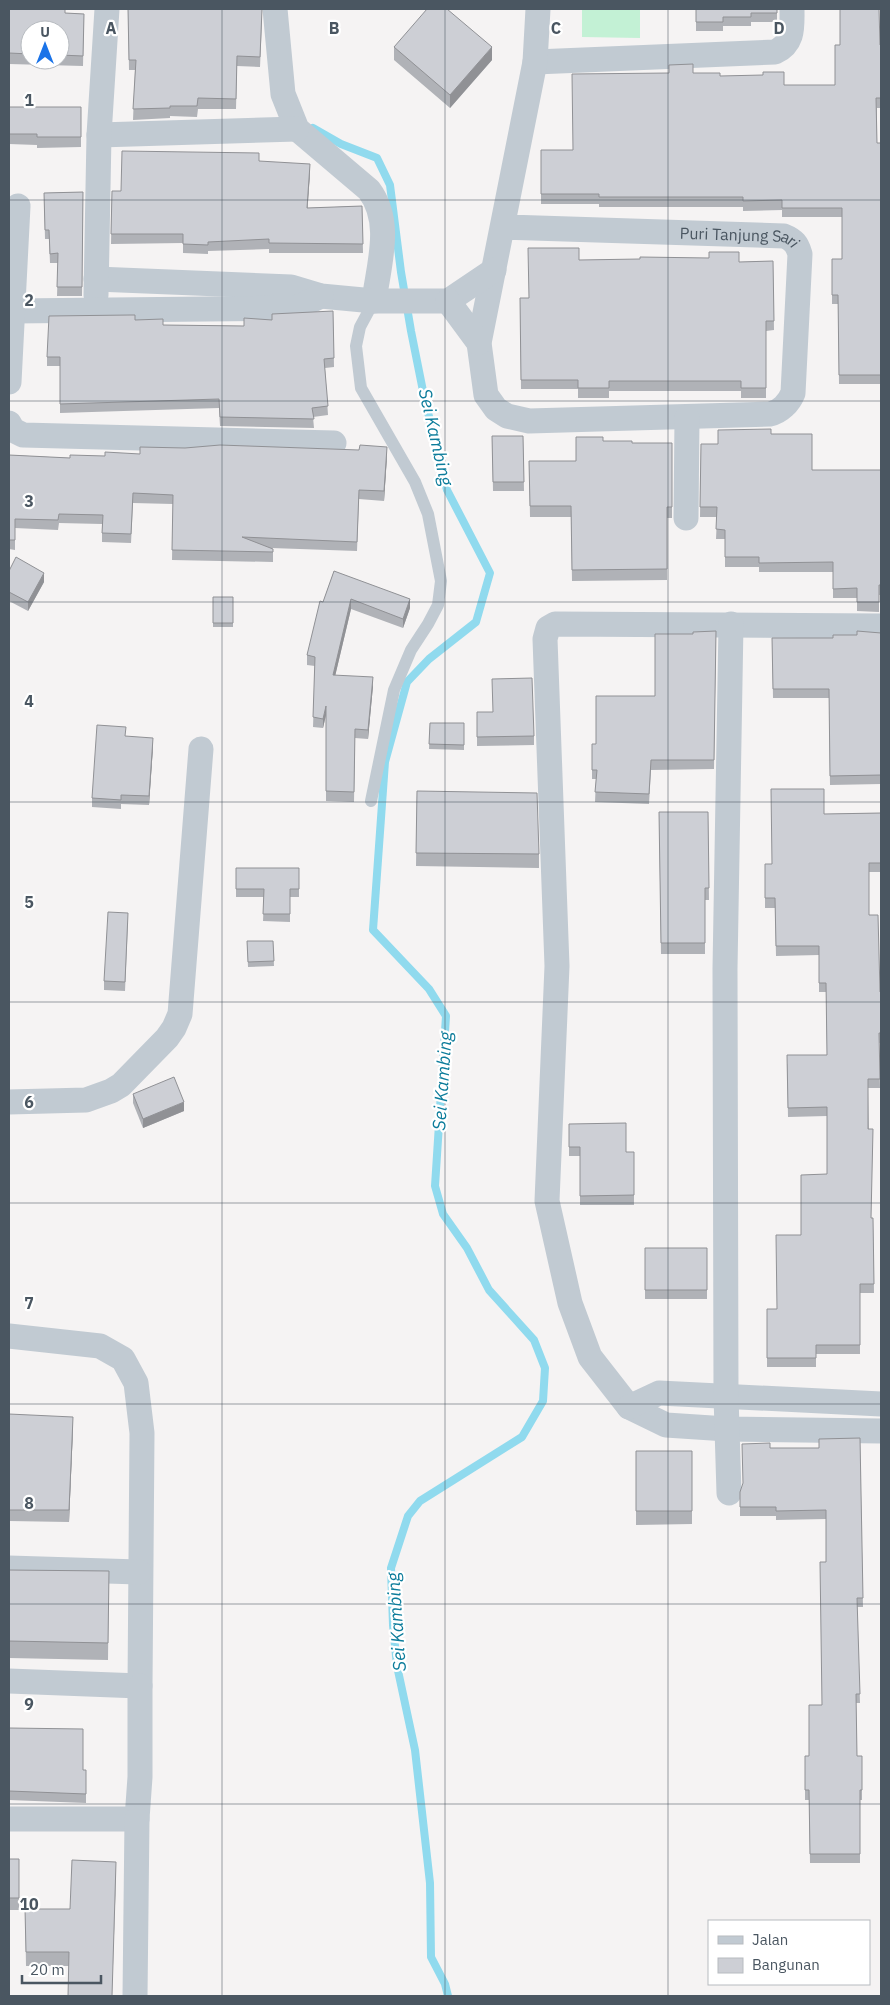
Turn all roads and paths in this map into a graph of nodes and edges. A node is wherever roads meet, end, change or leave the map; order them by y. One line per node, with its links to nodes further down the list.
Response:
1 (108, 9): 7 (street)
2 (276, 9): 6 (street)
3 (538, 9): 5 (street, Puri Tanjung Sari)
4 (792, 9): 5 (street)
5 (536, 62): 9 (street, Puri Tanjung Sari)
6 (298, 129): 7 (street); 13 (street)
7 (99, 135): 11 (street)
8 (18, 206): 16 (street)
9 (504, 227): 10 (street, Puri Tanjung Sari); 19 (street, Puri Tanjung Sari)
10 (494, 270): 14 (street); 17 (street, Puri Tanjung Sari)
11 (96, 279): 12 (street); 15 (street)
12 (321, 296): 13 (street); 15 (street)
13 (384, 300): 14 (street); 26 (lane)
14 (439, 301): 17 (street)
15 (96, 310): 16 (street)
16 (12, 311): 18 (street)
17 (479, 344): 19 (street, Puri Tanjung Sari)
18 (9, 382)
19 (687, 418): 22 (street)
20 (9, 423): 21 (street)
21 (334, 444)
22 (686, 518)
23 (731, 624): 24 (street); 29 (street); 32 (street)
24 (881, 626)
25 (201, 749): 27 (street)
26 (371, 801)
27 (9, 1102)
28 (9, 1336): 38 (street)
29 (726, 1396): 30 (street); 32 (street); 33 (street)
30 (795, 1400): 31 (street); 34 (street)
31 (881, 1404)
32 (628, 1407): 33 (street)
33 (727, 1429): 34 (street); 36 (street)
34 (796, 1430): 35 (street)
35 (881, 1431)
36 (729, 1493)
37 (9, 1568): 38 (street)
38 (139, 1572): 40 (street)
39 (9, 1681): 40 (street)
40 (140, 1686): 42 (street)
41 (9, 1819): 42 (street)
42 (137, 1819): 43 (street)
43 (135, 1996)

